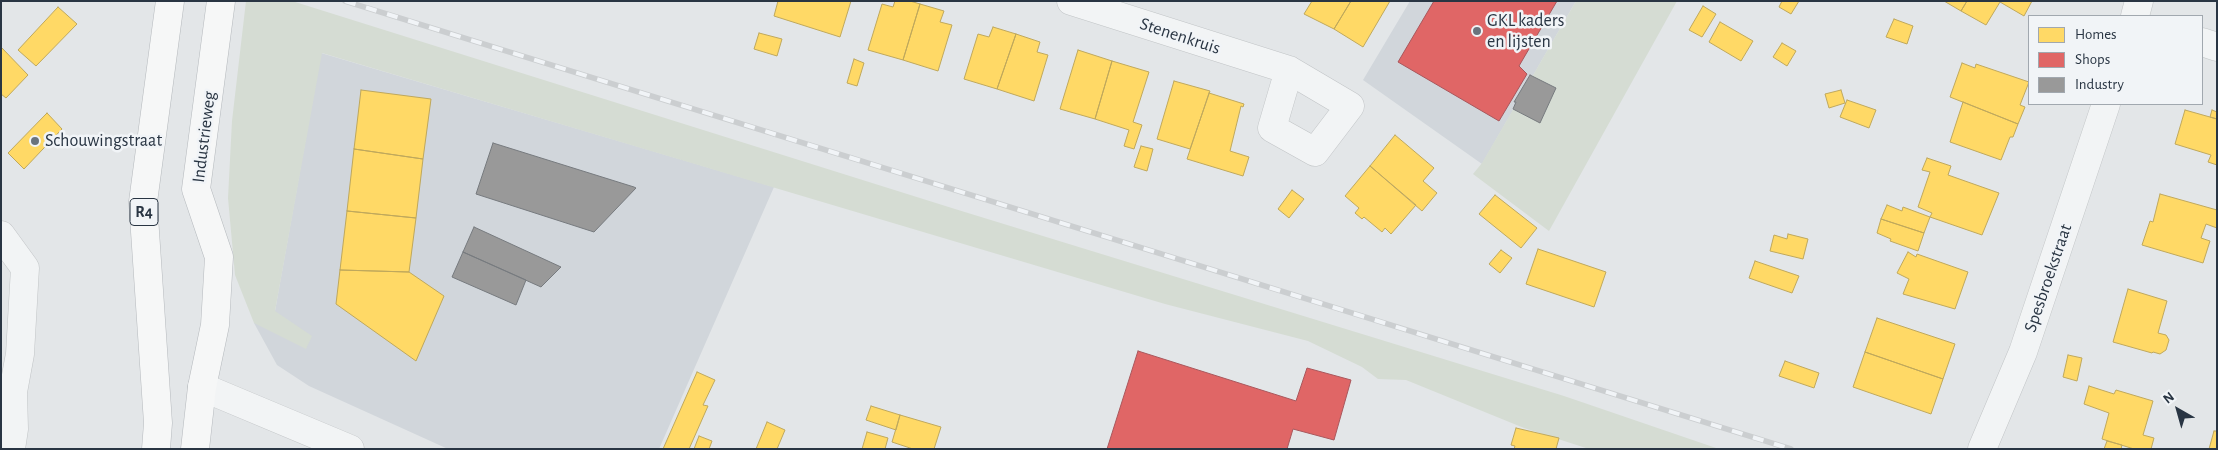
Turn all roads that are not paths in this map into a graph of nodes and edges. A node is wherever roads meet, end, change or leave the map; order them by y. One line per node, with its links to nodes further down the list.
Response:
1 (170, 1): 15 (highway, R4)
2 (221, 1): 11 (highway, Industrieweg)
3 (1070, 1): 8 (street, Stenenkruis)
4 (2139, 1): 5 (street)
5 (2135, 15)
6 (2203, 42): 7 (street)
7 (2217, 47)
8 (1289, 70)
9 (2106, 105): 18 (street, Spesbroekstraat)
10 (1, 234): 12 (street)
11 (202, 387): 13 (street); 16 (highway, Industrieweg)
12 (7, 393): 14 (street)
13 (309, 440): 17 (street)
14 (11, 449)
15 (156, 449)
16 (195, 449)
17 (350, 449)
18 (1982, 449)

